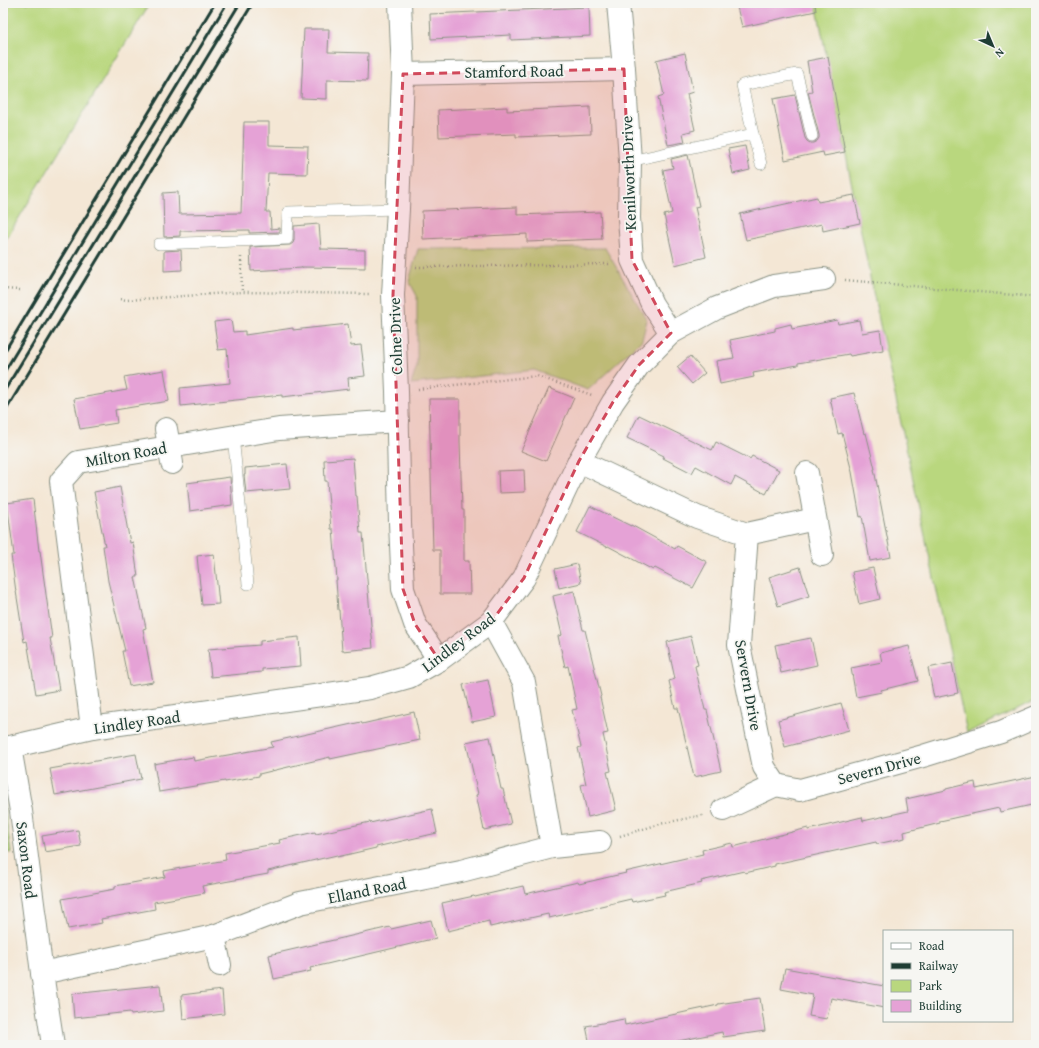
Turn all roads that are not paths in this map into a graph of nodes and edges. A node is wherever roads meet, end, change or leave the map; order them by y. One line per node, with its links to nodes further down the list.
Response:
1 (400, 3): 4 (street, Colne Drive)
2 (618, 3): 3 (street, Kenilworth Drive)
3 (624, 68): 4 (street, Stamford Road); 7 (street, Kenilworth Drive)
4 (403, 74): 9 (street, Colne Drive)
5 (753, 134): 6 (lane); 7 (lane); 8 (lane)
6 (812, 136)
7 (630, 161): 12 (street, Kenilworth Drive)
8 (761, 164)
9 (398, 209): 10 (lane); 13 (street, Colne Drive)
10 (160, 244)
11 (824, 279): 12 (street, Lindley Road)
12 (671, 333): 15 (street, Lindley Road)
13 (398, 422): 14 (street, Milton Road); 22 (street, Colne Drive)
14 (233, 436): 20 (lane); 24 (street, Milton Road)
15 (579, 461): 18 (street); 21 (street, Lindley Road)
16 (806, 473): 17 (street)
17 (815, 519): 18 (street); 19 (street)
18 (747, 534): 26 (street, Servern Drive)
19 (822, 555)
20 (248, 584)
21 (491, 622): 22 (street, Lindley Road); 29 (street)
22 (439, 660): 24 (street, Lindley Road)
23 (1036, 717): 26 (street, Severn Drive)
24 (92, 728): 25 (street, Lindley Road)
25 (6, 748): 32 (street, Saxon Road)
26 (776, 785): 27 (street)
27 (723, 810)
28 (600, 842): 29 (street, Elland Road)
29 (552, 847): 30 (street, Elland Road)
30 (214, 936): 31 (street); 32 (street)
31 (220, 965)
32 (42, 973): 33 (street, Saxon Road)
33 (52, 1045)

